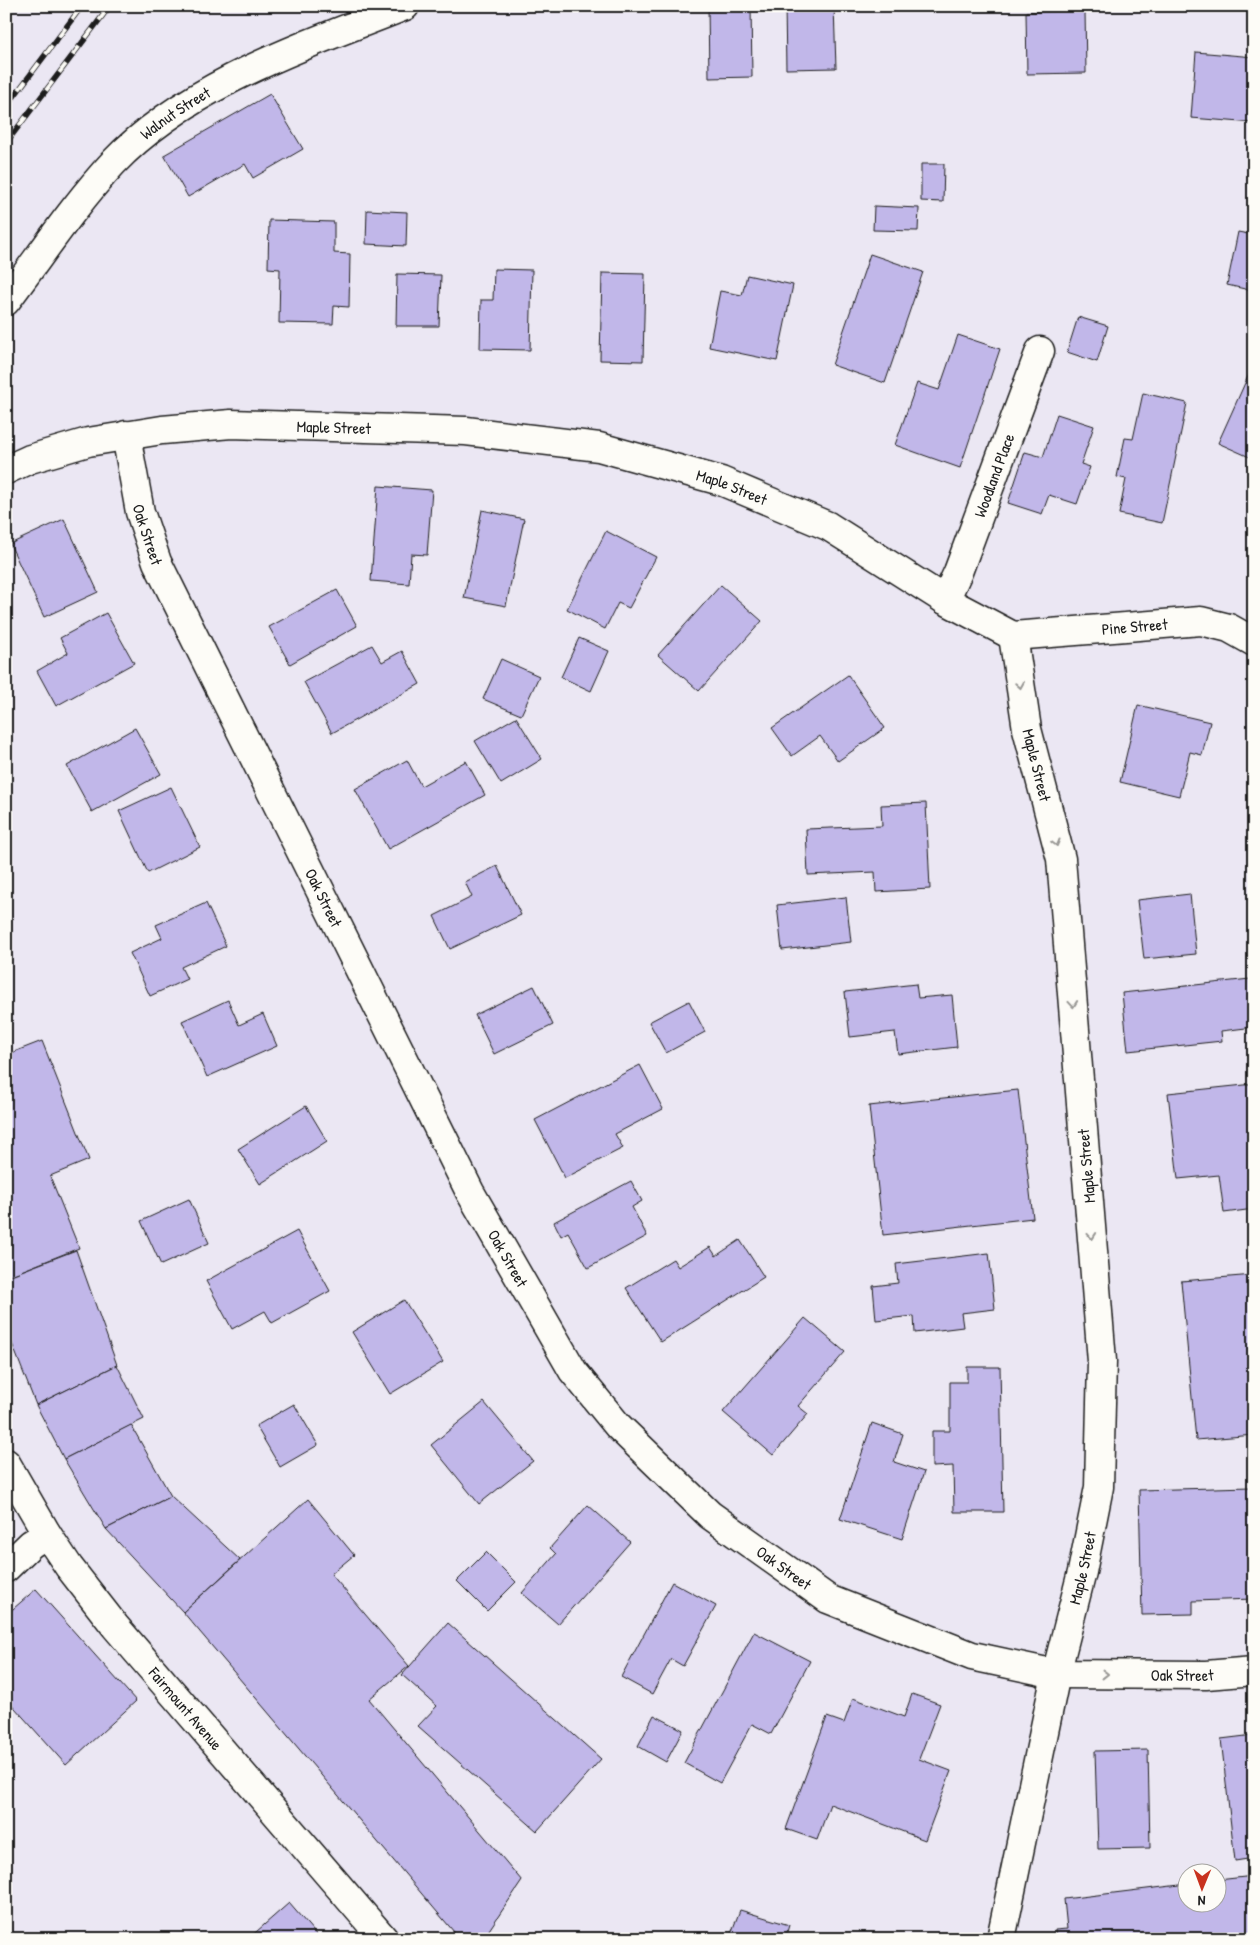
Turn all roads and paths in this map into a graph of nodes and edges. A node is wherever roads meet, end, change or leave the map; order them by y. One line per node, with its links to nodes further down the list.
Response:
1 (405, 6): 2 (street, Walnut Street)
2 (6, 301)
3 (1040, 351): 6 (street, Woodland Place)
4 (126, 435): 5 (street, Maple Street); 6 (street, Maple Street); 13 (street, Oak Street)
5 (6, 470)
6 (946, 600): 7 (street, Maple Street)
7 (1013, 636): 8 (street, Pine Street); 13 (street, Maple Street, one-way to 13)
8 (1254, 642)
9 (6, 1463): 10 (street, Fairmount Avenue)
10 (47, 1534): 11 (street); 14 (street, Fairmount Avenue)
11 (6, 1568)
12 (1254, 1671): 13 (street, Oak Street, one-way to 12)
13 (1056, 1674): 15 (street, Maple Street)
14 (384, 1939)
15 (1001, 1939)

